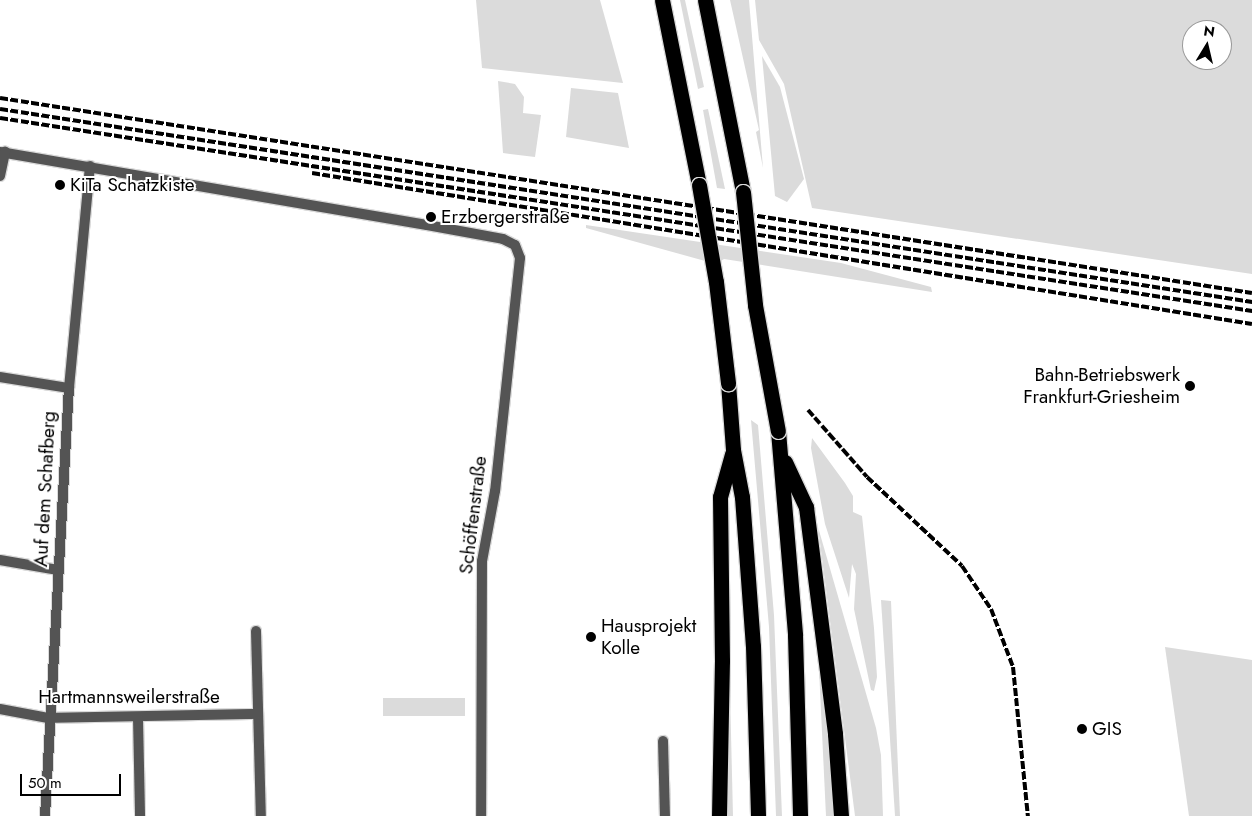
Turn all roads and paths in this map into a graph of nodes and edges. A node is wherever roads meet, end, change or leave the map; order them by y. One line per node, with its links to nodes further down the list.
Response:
1 (662, 0): 8 (highway, bridge)
2 (705, 0): 9 (highway, bridge)
3 (3, 152): 4 (street); 5 (street)
4 (90, 166): 7 (street, Auf dem Schafberg); 21 (street, Schöffenstraße)
5 (0, 176)
6 (0, 377): 7 (street)
7 (69, 388): 11 (street, Auf dem Schafberg)
8 (733, 450): 23 (highway); 24 (highway)
9 (780, 451): 25 (highway); 26 (highway)
10 (0, 560): 11 (street)
11 (58, 570): 15 (street, Auf dem Schafberg)
12 (256, 631): 14 (street)
13 (0, 710): 15 (street, Hartmannsweilerstraße)
14 (258, 714): 16 (street, Hartmannsweilerstraße); 20 (street)
15 (48, 718): 16 (street, Hartmannsweilerstraße); 18 (street, Auf dem Schafberg)
16 (138, 718): 19 (street)
17 (663, 741): 22 (street)
18 (45, 816)
19 (140, 816)
20 (261, 816)
21 (481, 816)
22 (665, 816)
23 (719, 816)
24 (758, 816)
25 (800, 816)
26 (841, 816)

